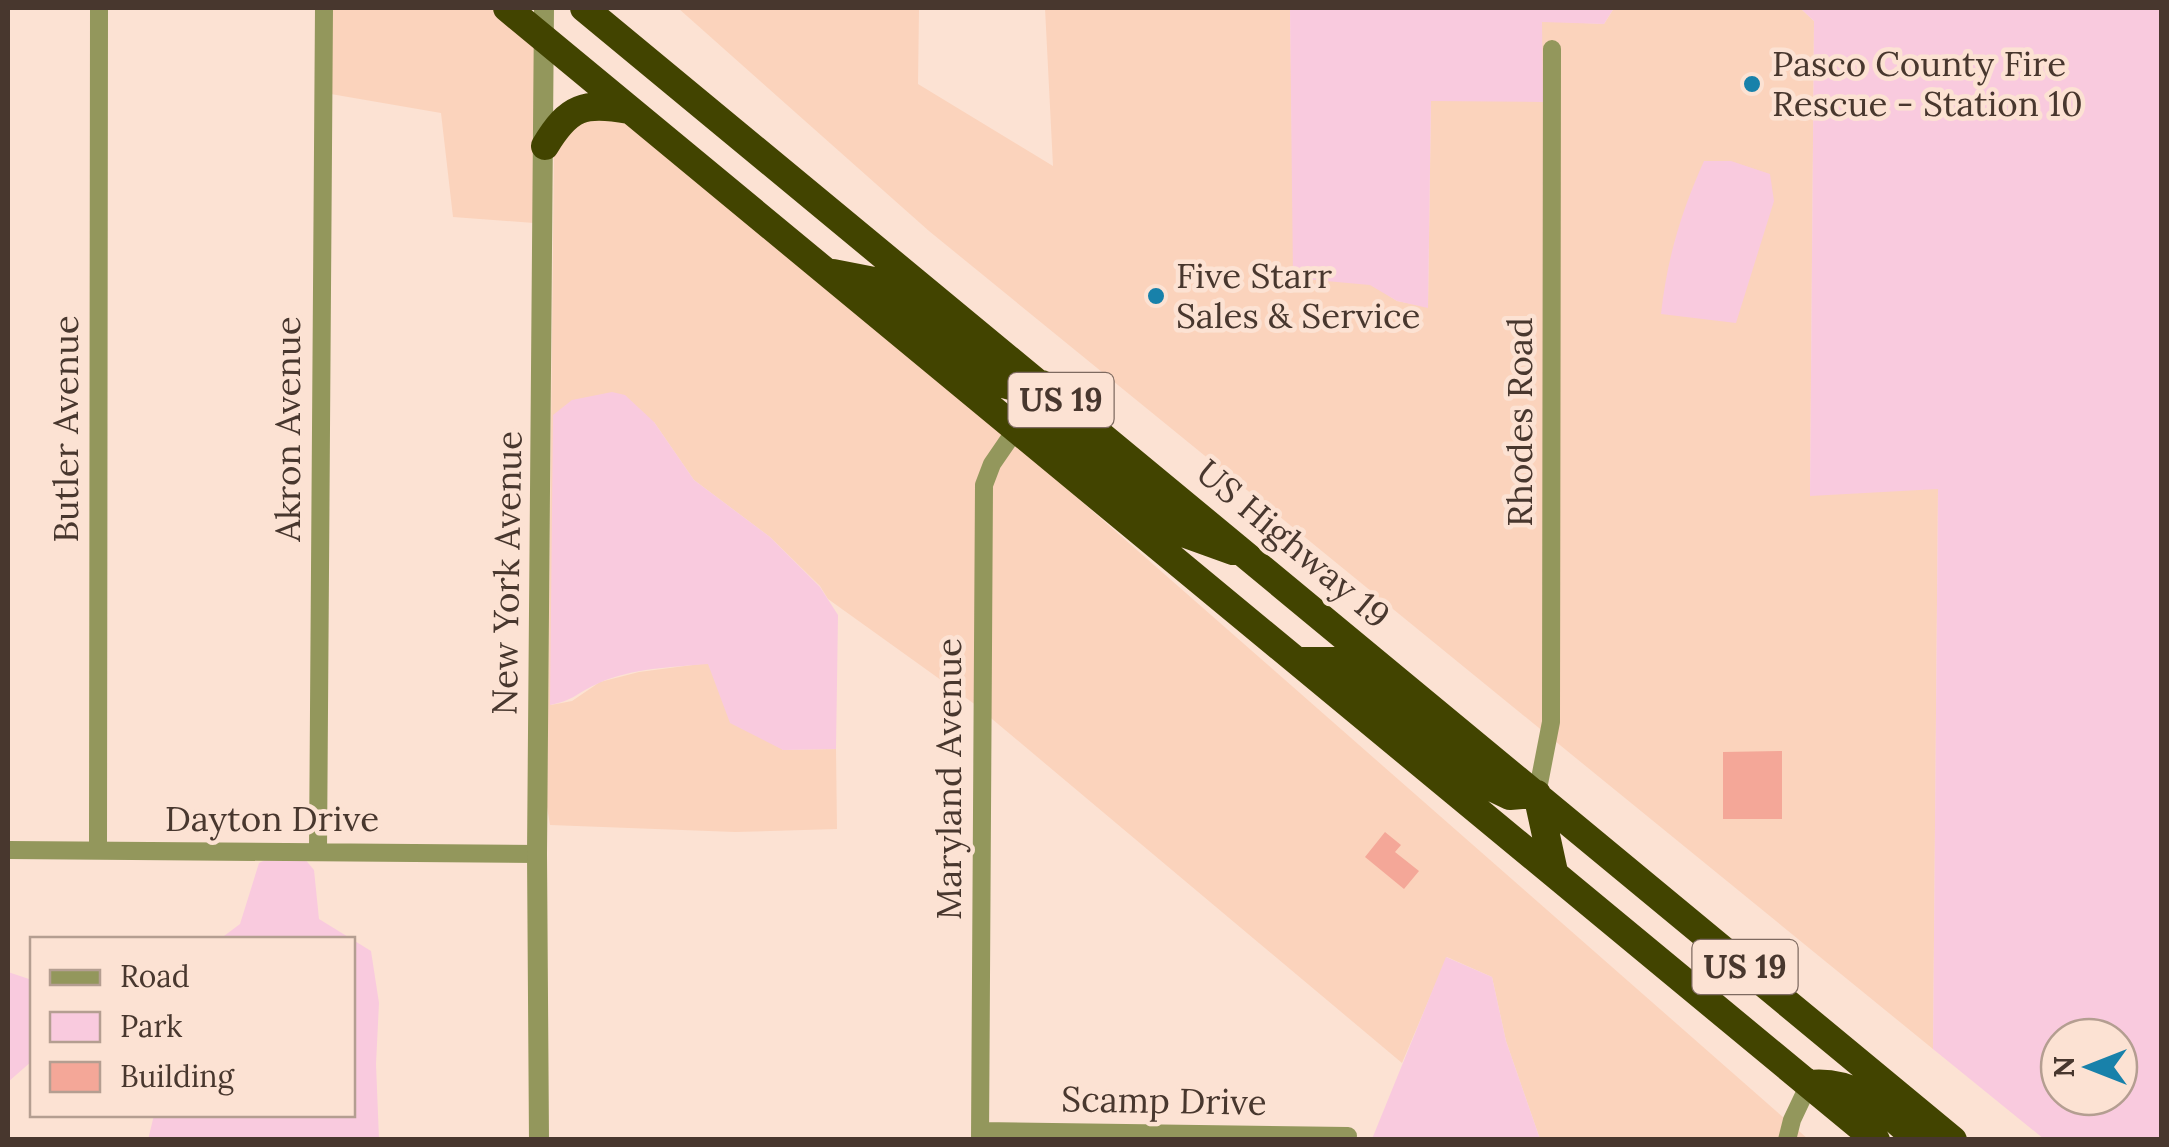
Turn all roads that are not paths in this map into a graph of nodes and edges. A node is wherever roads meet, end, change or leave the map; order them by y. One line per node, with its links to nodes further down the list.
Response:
1 (100, 8): 17 (street, Butler Avenue)
2 (324, 8): 18 (street, Akron Avenue)
3 (507, 8): 6 (highway, US 19)
4 (544, 8): 6 (street, New York Avenue)
5 (584, 8): 11 (highway, US Highway 19 / US 19)
6 (546, 39): 8 (highway, US 19); 9 (street, New York Avenue)
7 (1552, 49): 15 (street, Rhodes Road)
8 (632, 110): 9 (highway); 10 (highway, US 19)
9 (545, 146): 19 (street, New York Avenue)
10 (827, 272): 11 (highway); 12 (highway, US 19)
11 (1042, 384): 13 (highway, US Highway 19 / US 19)
12 (1016, 429): 13 (highway); 14 (highway, US 19); 22 (street, Maryland Avenue)
13 (1253, 559): 15 (highway, US Highway 19 / US 19)
14 (1298, 660): 15 (highway); 20 (highway, US 19)
15 (1537, 794): 20 (highway); 28 (highway, US Highway 19 / US 19)
16 (8, 850): 17 (street, Dayton Drive)
17 (98, 850): 18 (street, Dayton Drive)
18 (318, 851): 19 (street, Dayton Drive)
19 (537, 854): 24 (street, New York Avenue)
20 (1554, 872): 21 (highway, US 19)
21 (1809, 1084): 25 (street); 26 (highway, US 19); 27 (highway)
22 (980, 1135): 23 (street, Scamp Drive)
23 (1348, 1136)
24 (539, 1140)
25 (1787, 1140)
26 (1876, 1140)
27 (1918, 1140)
28 (1953, 1140)

